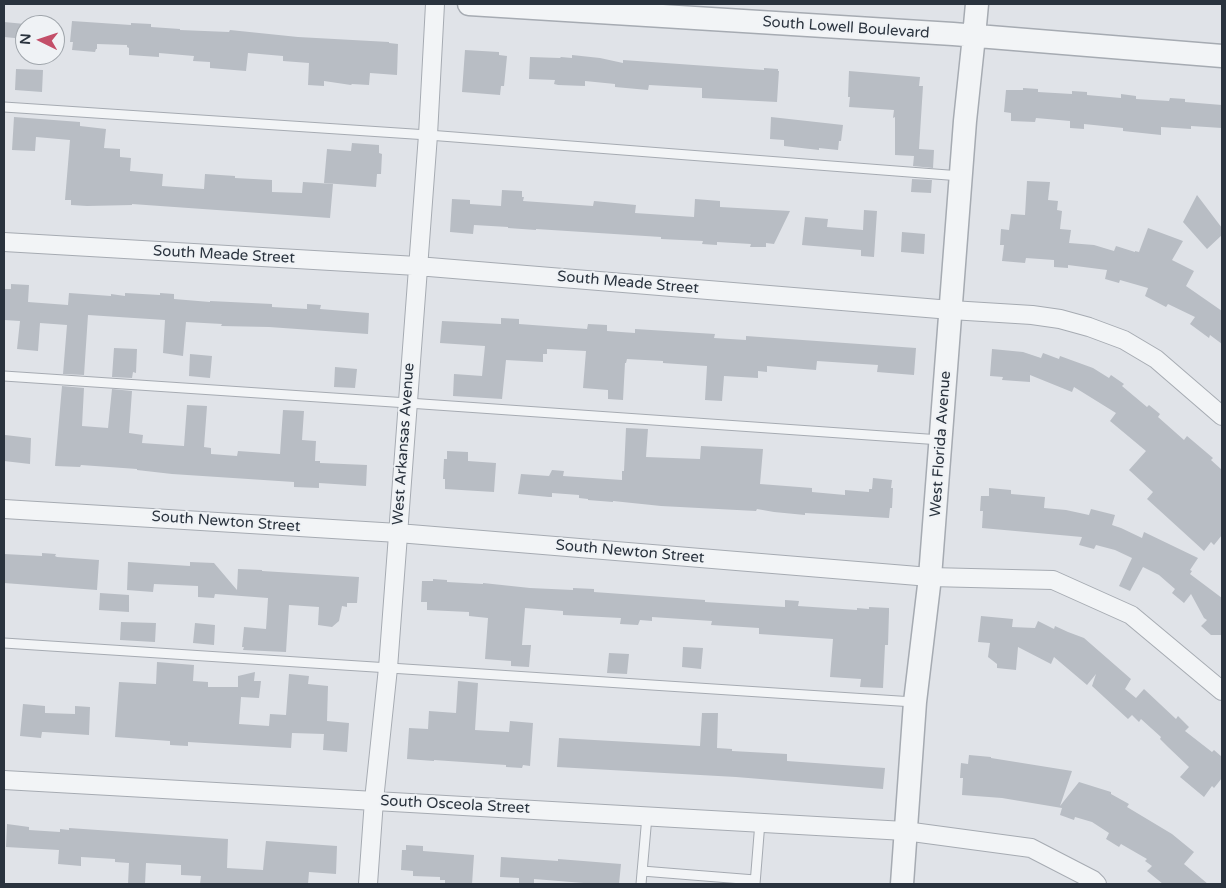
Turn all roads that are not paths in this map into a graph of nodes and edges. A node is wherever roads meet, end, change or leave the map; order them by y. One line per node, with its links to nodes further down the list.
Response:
1 (435, 4): 7 (street, West Arkansas Avenue)
2 (469, 4): 4 (street, South Lowell Boulevard)
3 (977, 4): 4 (street, West Florida Avenue)
4 (974, 36): 5 (street, South Lowell Boulevard); 8 (street, West Florida Avenue)
5 (1222, 56)
6 (4, 107): 7 (lane)
7 (428, 135): 8 (lane); 10 (street, West Arkansas Avenue)
8 (961, 176): 11 (street, West Florida Avenue)
9 (4, 242): 10 (street, South Meade Street)
10 (418, 266): 11 (street, South Meade Street); 13 (street, West Arkansas Avenue)
11 (951, 310): 14 (street, South Meade Street); 15 (street, West Florida Avenue)
12 (4, 376): 13 (lane)
13 (408, 403): 15 (lane); 17 (street, West Arkansas Avenue)
14 (1222, 416)
15 (941, 440): 18 (street, West Florida Avenue)
16 (4, 509): 17 (street, South Newton Street)
17 (398, 533): 18 (street, South Newton Street); 20 (street, West Arkansas Avenue)
18 (930, 577): 21 (street, South Newton Street); 22 (street, West Florida Avenue)
19 (4, 643): 20 (lane)
20 (388, 668): 22 (lane); 24 (street, West Arkansas Avenue)
21 (1222, 691)
22 (915, 702): 27 (street, West Florida Avenue)
23 (4, 780): 24 (street, South Osceola Street)
24 (374, 800): 25 (street, South Osceola Street); 30 (street, West Arkansas Avenue)
25 (647, 816): 26 (street, South Osceola Street); 28 (lane)
26 (760, 822): 27 (street, South Osceola Street); 29 (lane)
27 (905, 831): 32 (street, West Florida Avenue); 33 (street, South Osceola Street)
28 (642, 871): 29 (lane); 31 (lane)
29 (755, 882)
30 (368, 884)
31 (641, 884)
32 (902, 884)
33 (1097, 884)

